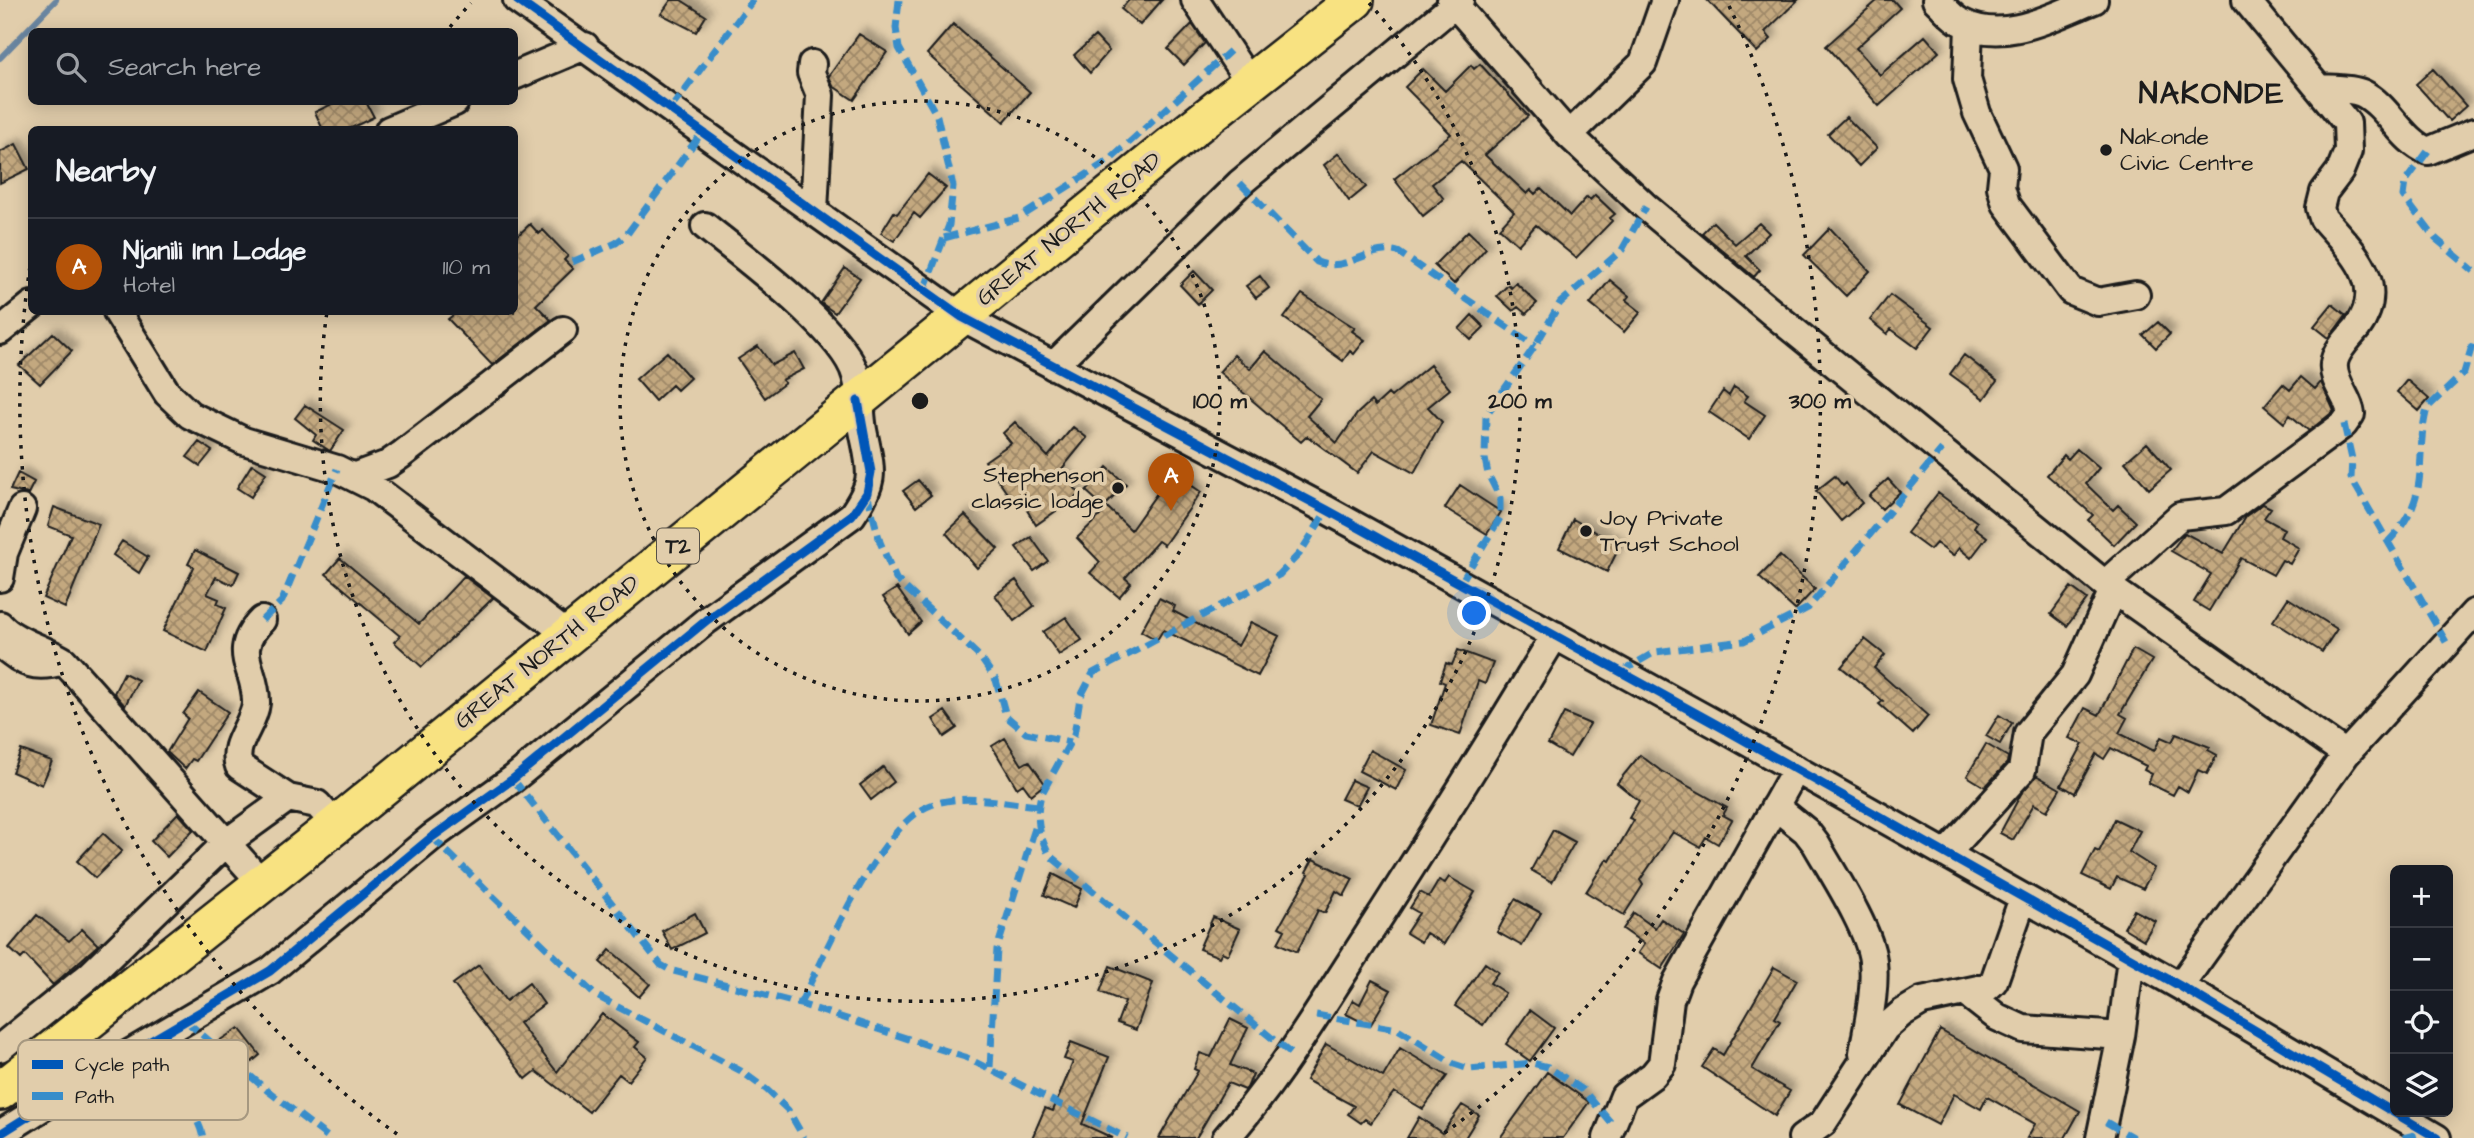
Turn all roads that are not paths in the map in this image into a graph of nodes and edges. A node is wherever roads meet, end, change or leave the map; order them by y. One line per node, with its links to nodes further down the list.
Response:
1 (517, 0): 10 (street)
2 (1195, 0): 13 (street)
3 (1354, 0): 13 (highway, GREAT NORTH ROAD / T2)
4 (1665, 0): 18 (street)
5 (1936, 0): 9 (street)
6 (2094, 0): 9 (street)
7 (2246, 0): 14 (street)
8 (1455, 1): 18 (street); 27 (street)
9 (1969, 26): 21 (street)
10 (585, 46): 12 (street); 19 (street)
11 (812, 64): 19 (street)
12 (518, 74)
13 (1250, 83): 24 (highway, GREAT NORTH ROAD / T2)
14 (2319, 88): 17 (street); 32 (street)
15 (448, 105): 16 (street)
16 (398, 126)
17 (2474, 132)
18 (1569, 135): 32 (street)
19 (814, 211): 24 (street)
20 (705, 226): 28 (street)
21 (2136, 295)
22 (28, 308): 26 (street)
23 (119, 315): 29 (street)
24 (962, 317): 27 (street); 28 (highway, GREAT NORTH ROAD / T2)
25 (563, 330): 29 (street)
26 (0, 331)
27 (1053, 366): 37 (street)
28 (858, 401): 36 (highway, GREAT NORTH ROAD / T2); 55 (street)
29 (353, 477): 36 (street)
30 (22, 509): 31 (street)
31 (0, 578)
32 (2109, 587): 40 (street); 46 (street)
33 (2474, 613): 40 (street)
34 (262, 621): 42 (street)
35 (0, 625): 39 (street)
36 (568, 635): 44 (highway, GREAT NORTH ROAD / T2)
37 (1555, 635): 41 (street); 62 (street)
38 (0, 644): 39 (street)
39 (64, 661): 45 (street)
40 (2346, 754): 50 (street)
41 (1796, 769): 43 (street); 46 (street)
42 (288, 798): 44 (street); 45 (street)
43 (1775, 806): 57 (street); 63 (street)
44 (336, 825): 47 (highway, GREAT NORTH ROAD / T2)
45 (226, 843): 47 (street); 51 (street)
46 (1946, 854): 48 (street)
47 (261, 882): 51 (highway, GREAT NORTH ROAD / T2)
48 (2024, 898): 49 (street); 52 (street)
49 (2130, 958): 50 (street); 53 (street)
50 (2180, 986): 66 (street)
51 (100, 989): 54 (highway, GREAT NORTH ROAD / T2); 56 (street)
52 (1965, 992): 53 (street); 57 (street)
53 (2121, 1036): 65 (street)
54 (50, 1040)
55 (152, 1040)
56 (0, 1048)
57 (1861, 1065): 64 (street)
58 (18, 1073): 59 (highway, GREAT NORTH ROAD / T2)
59 (0, 1091)
60 (22, 1120): 61 (street)
61 (0, 1134)
62 (1226, 1138)
63 (1607, 1138)
64 (1802, 1138)
65 (2100, 1138)
66 (2437, 1138)

